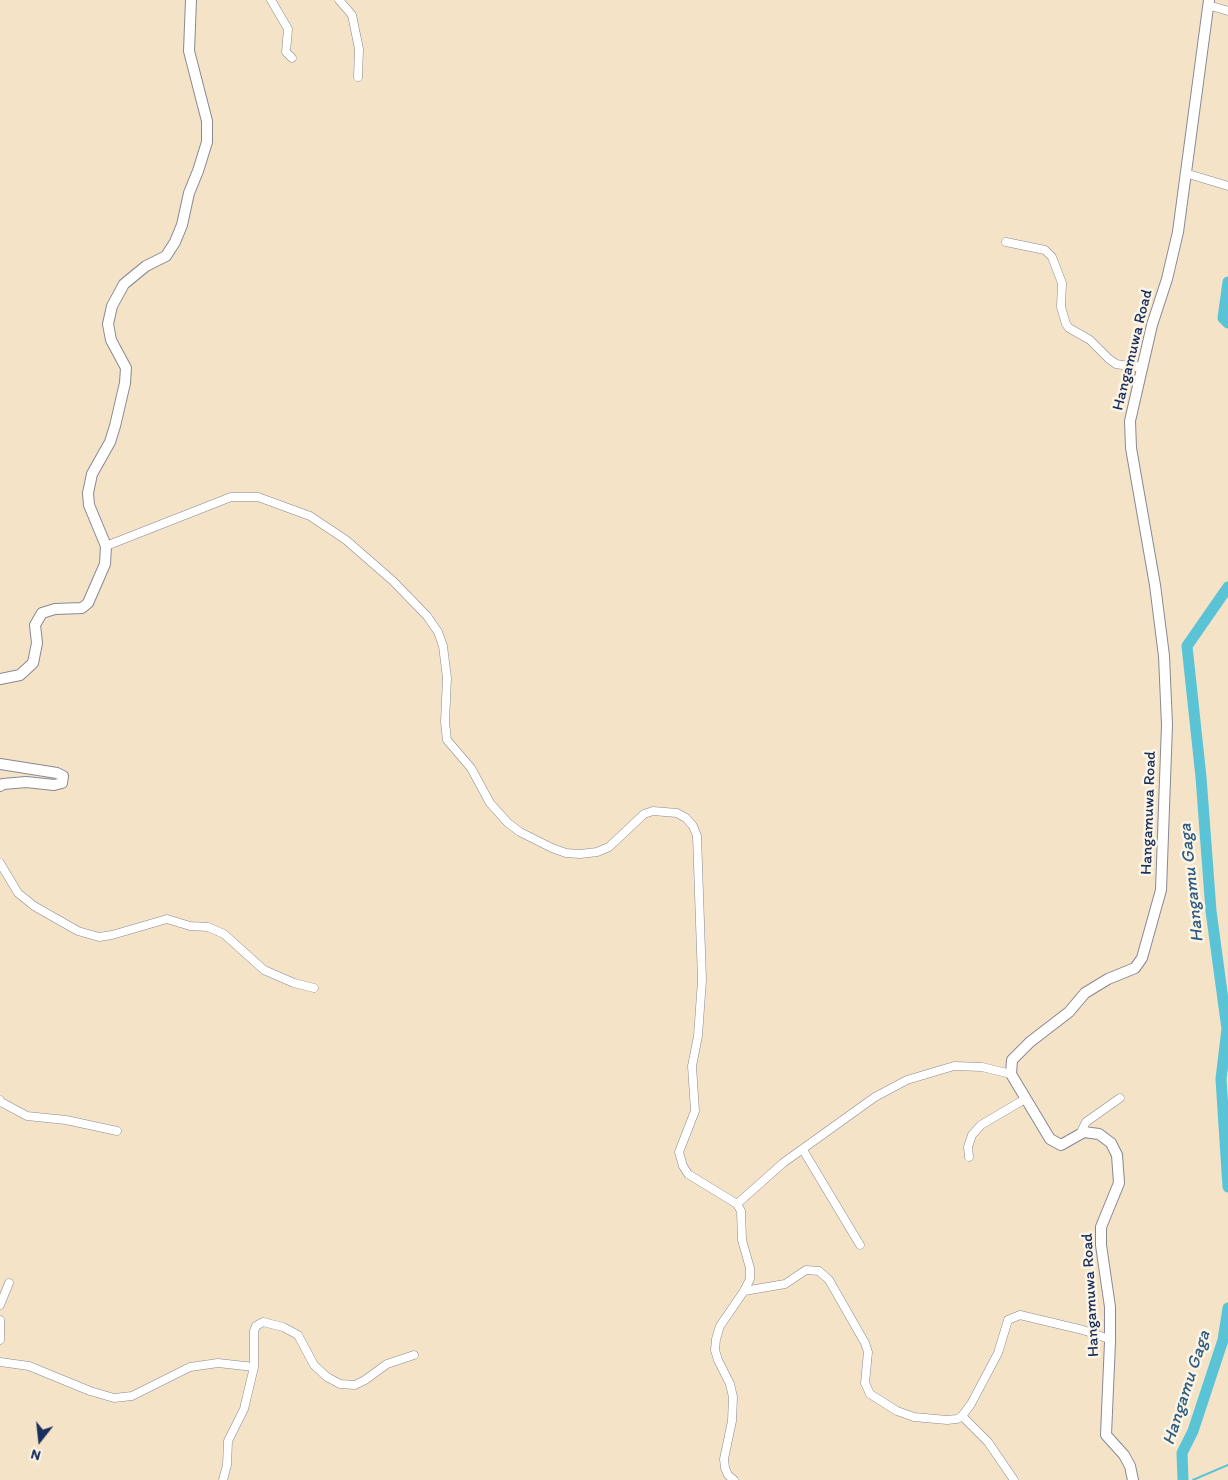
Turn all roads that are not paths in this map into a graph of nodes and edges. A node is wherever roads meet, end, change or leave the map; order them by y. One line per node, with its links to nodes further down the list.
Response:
1 (191, 0): 12 (street)
2 (271, 0): 6 (street)
3 (340, 0): 7 (street)
4 (1209, 2): 5 (street); 8 (street, Hangamuwa Road)
5 (1228, 11)
6 (292, 58)
7 (358, 77)
8 (1185, 173): 9 (street); 11 (street, Hangamuwa Road)
9 (1228, 186)
10 (1006, 242): 11 (street)
11 (1143, 365): 18 (street, Hangamuwa Road)
12 (106, 546): 13 (street); 26 (street)
13 (0, 679)
14 (0, 764): 15 (street)
15 (0, 786)
16 (0, 863): 17 (street)
17 (314, 988)
18 (1011, 1074): 20 (street); 24 (street)
19 (1120, 1098): 23 (street)
20 (1025, 1099): 23 (street); 25 (street)
21 (0, 1100): 22 (street)
22 (117, 1131)
23 (1080, 1134): 33 (street, Hangamuwa Road)
24 (803, 1150): 26 (street); 27 (street)
25 (969, 1157)
26 (737, 1204): 29 (street)
27 (860, 1245)
28 (9, 1283): 30 (street)
29 (744, 1291): 37 (street); 39 (street)
30 (0, 1305)
31 (0, 1320): 32 (street)
32 (0, 1340)
33 (1110, 1342): 37 (street); 41 (street, Hangamuwa Road)
34 (414, 1354): 36 (street)
35 (0, 1362): 36 (street)
36 (254, 1367): 38 (street)
37 (962, 1416): 40 (street)
38 (223, 1480)
39 (734, 1480)
40 (1014, 1480)
41 (1133, 1480)

